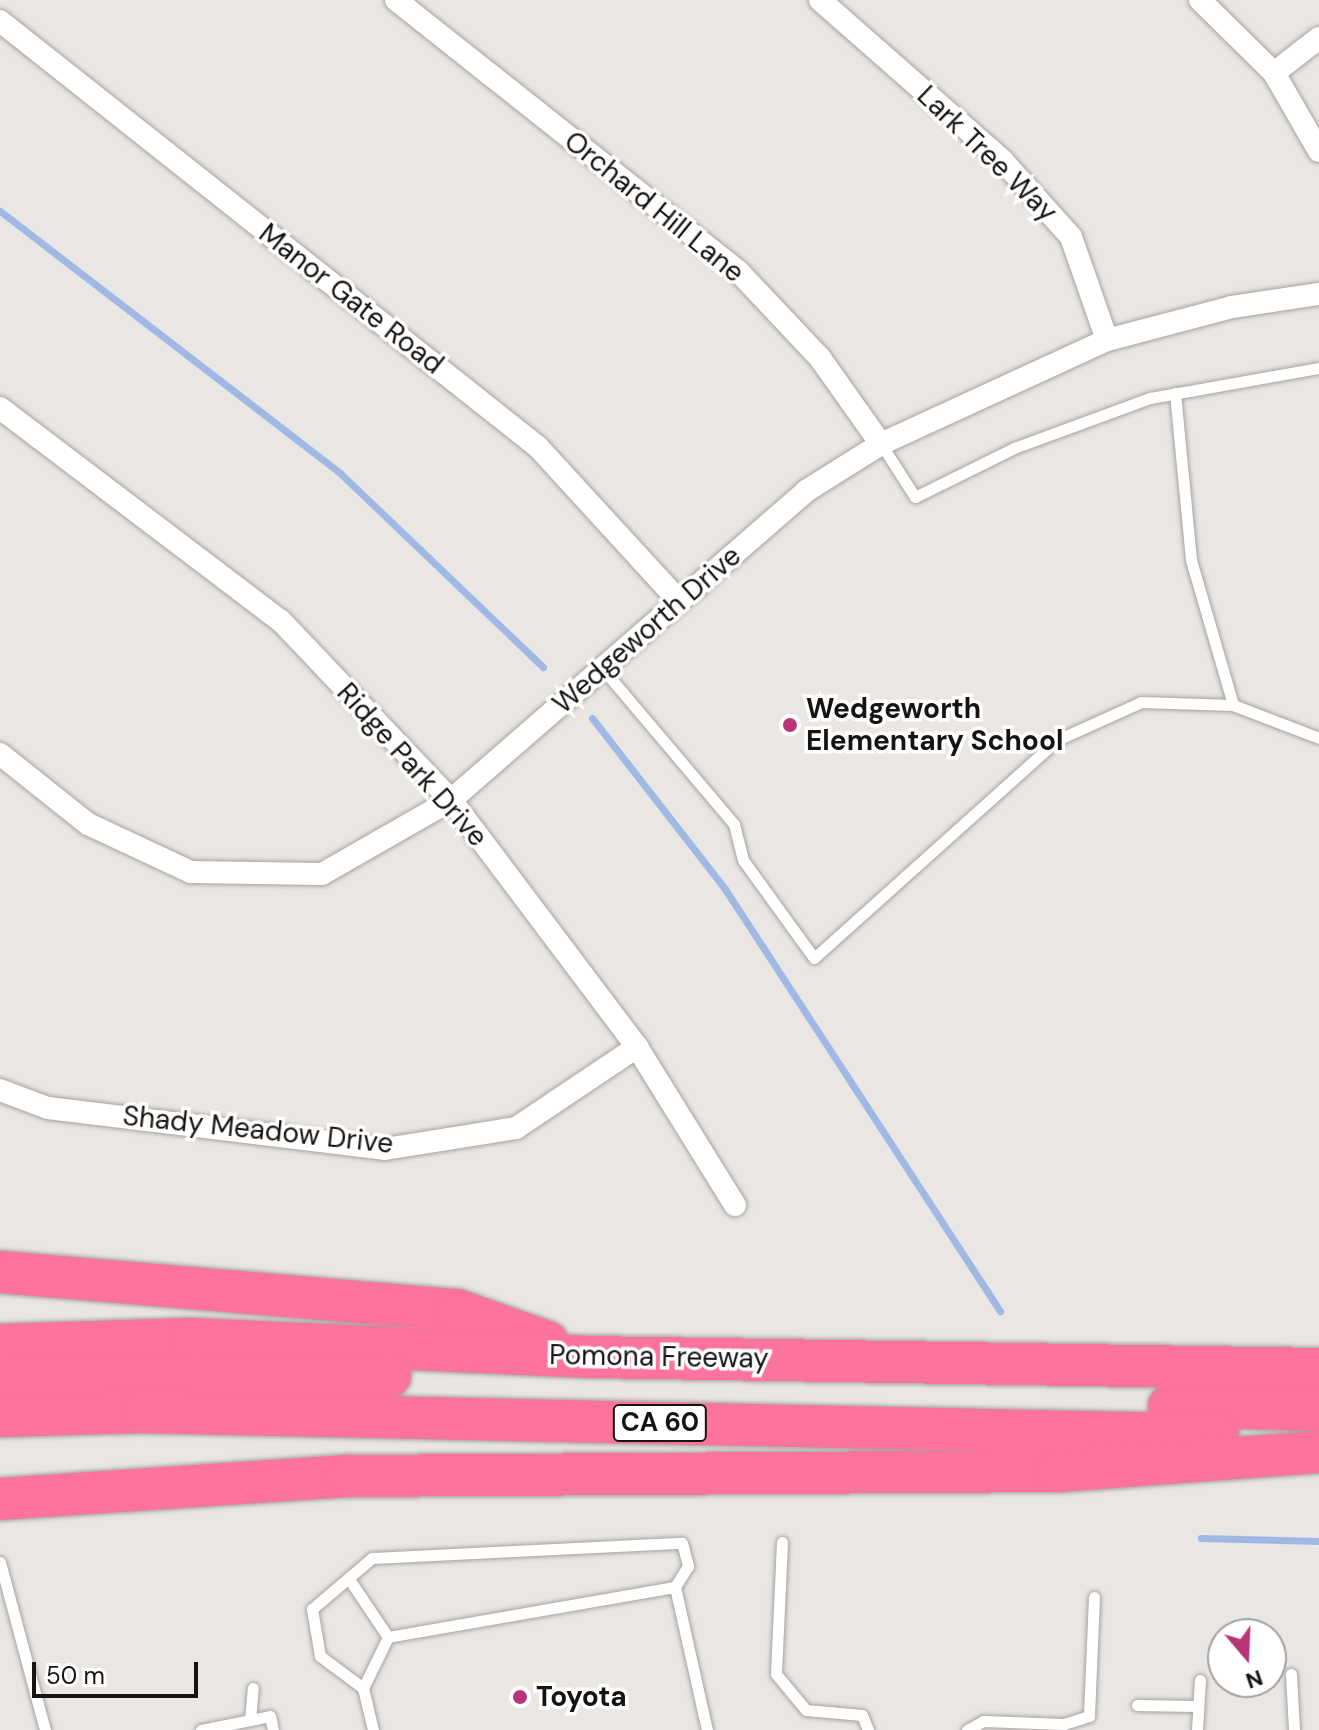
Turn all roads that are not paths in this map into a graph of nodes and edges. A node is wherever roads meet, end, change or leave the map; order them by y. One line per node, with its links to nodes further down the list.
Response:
1 (396, 0): 13 (street, Orchard Hill Lane)
2 (820, 0): 9 (street, Lark Tree Way)
3 (1200, 0): 6 (street)
4 (0, 21): 14 (street, Manor Gate Road)
5 (1319, 38): 6 (street)
6 (1274, 73): 7 (street)
7 (1319, 151)
8 (1319, 294): 9 (street, Wedgeworth Drive)
9 (1107, 340): 13 (street, Wedgeworth Drive)
10 (1319, 368): 11 (lane)
11 (1175, 393): 13 (lane); 16 (lane)
12 (0, 408): 19 (street, Ridge Park Drive)
13 (881, 444): 14 (street, Wedgeworth Drive)
14 (679, 601): 15 (street, Wedgeworth Drive)
15 (602, 668): 16 (lane); 19 (street, Wedgeworth Drive)
16 (1233, 705): 17 (lane)
17 (1319, 738)
18 (0, 754): 19 (street, Wedgeworth Drive)
19 (451, 800): 20 (street, Ridge Park Drive)
20 (637, 1047): 21 (street, Shady Meadow Drive); 22 (street, Ridge Park Drive)
21 (0, 1090)
22 (735, 1205)
23 (0, 1272): 25 (highway)
24 (0, 1345): 25 (highway, Pomona Freeway / CA 60)
25 (590, 1357): 26 (highway, Pomona Freeway / CA 60)
26 (1319, 1369)
27 (0, 1374): 29 (highway)
28 (0, 1390): 30 (highway)
29 (1319, 1393)
30 (1319, 1410)
31 (0, 1416): 32 (highway, CA 60)
32 (1319, 1438)
33 (1319, 1452): 34 (highway)
34 (0, 1499)
35 (782, 1542): 53 (lane)
36 (0, 1562): 48 (lane)
37 (349, 1579): 38 (lane); 40 (lane); 44 (lane)
38 (675, 1587): 40 (lane); 52 (lane)
39 (1094, 1597): 54 (lane)
40 (388, 1637): 44 (lane)
41 (1291, 1674): 56 (lane)
42 (1200, 1680): 46 (lane)
43 (253, 1688): 47 (lane)
44 (363, 1688): 51 (lane)
45 (1137, 1705): 46 (lane)
46 (1198, 1706): 55 (lane)
47 (250, 1720): 49 (lane); 50 (lane)
48 (45, 1730)
49 (201, 1730)
50 (273, 1730)
51 (373, 1730)
52 (707, 1730)
53 (868, 1730)
54 (967, 1730)
55 (1197, 1730)
56 (1294, 1730)

